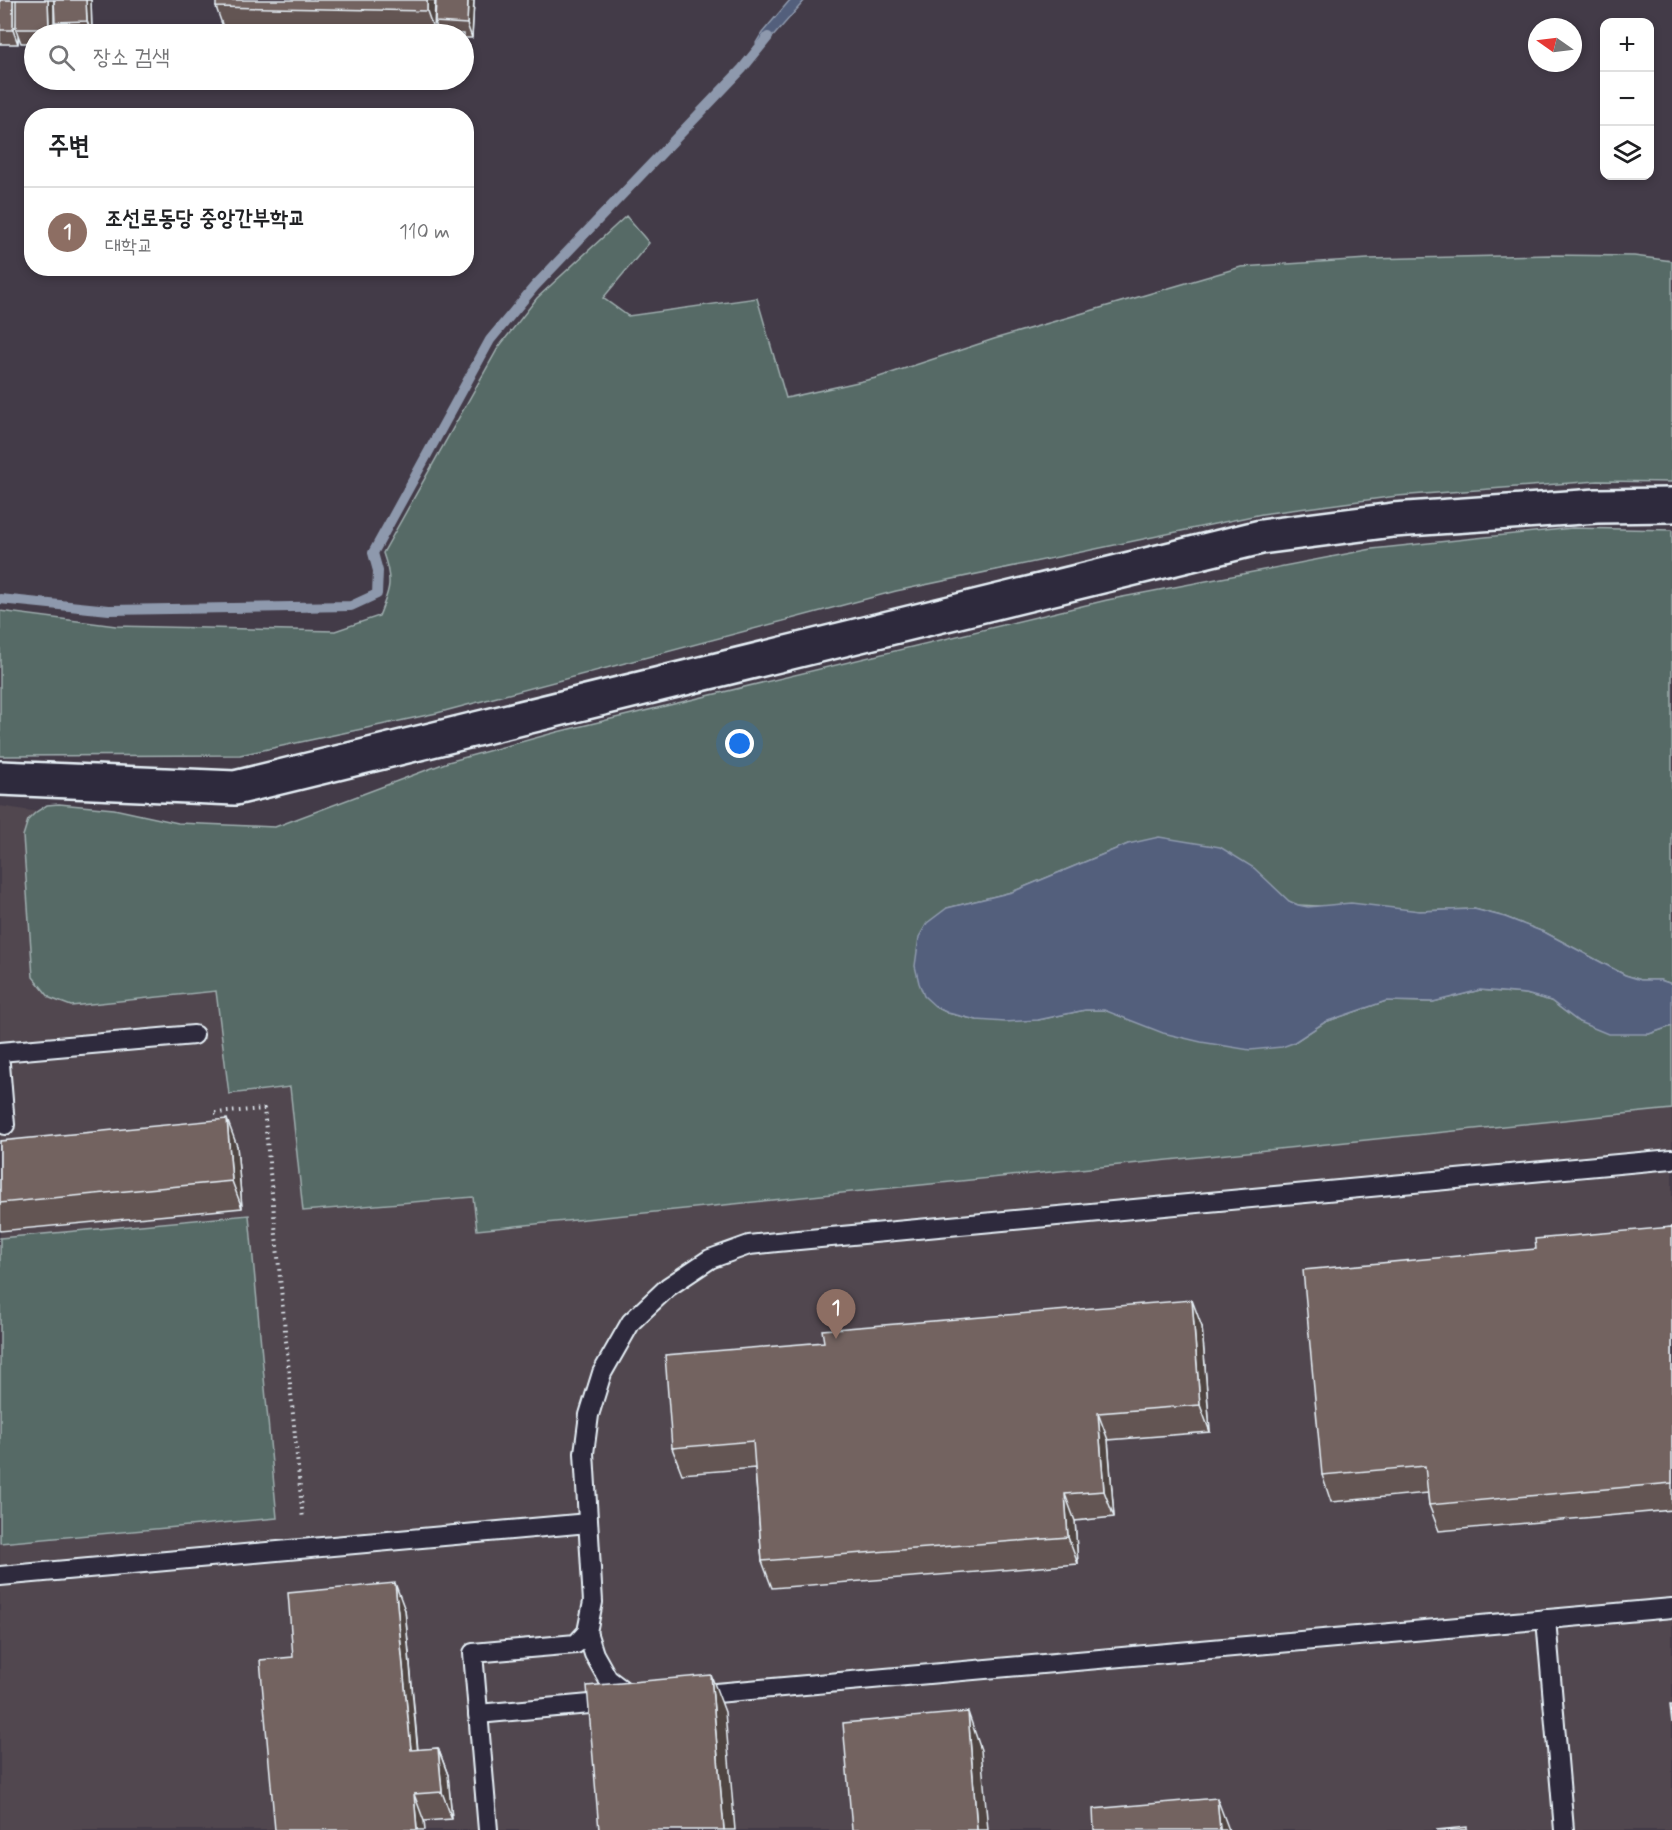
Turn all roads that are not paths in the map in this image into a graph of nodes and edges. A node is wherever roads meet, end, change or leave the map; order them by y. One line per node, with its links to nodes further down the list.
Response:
1 (1672, 505): 2 (street)
2 (0, 778)
3 (194, 1035): 4 (lane)
4 (0, 1052)
5 (0, 1064): 6 (lane)
6 (5, 1125)
7 (1672, 1159): 8 (lane)
8 (588, 1523): 9 (lane); 12 (lane)
9 (0, 1576)
10 (1672, 1608): 11 (lane)
11 (1546, 1619): 13 (lane); 16 (lane)
12 (587, 1632): 14 (lane); 14 (lane)
13 (671, 1697)
14 (478, 1714): 15 (lane)
15 (488, 1830)
16 (1564, 1830)

